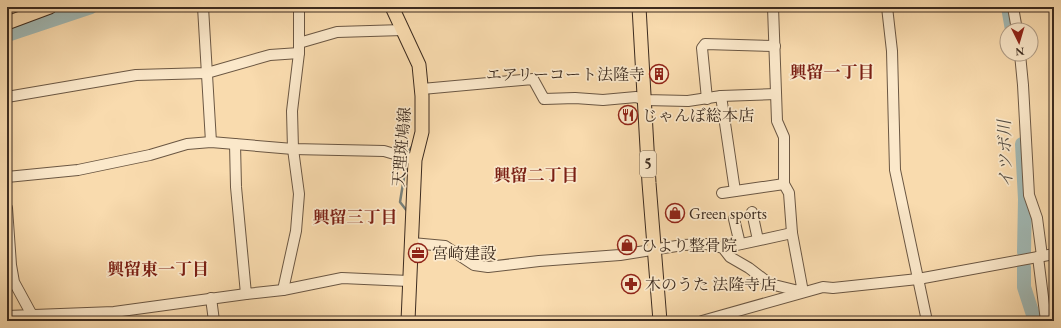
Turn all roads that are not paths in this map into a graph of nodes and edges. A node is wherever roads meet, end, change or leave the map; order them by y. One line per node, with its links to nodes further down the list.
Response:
1 (50, 7): 10 (main road)
2 (203, 7): 15 (street)
3 (299, 7): 13 (street)
4 (392, 7): 11 (main road, 天理斑鳩線)
5 (639, 7): 21 (main road, 5)
6 (774, 7): 12 (street)
7 (887, 7): 41 (street)
8 (1013, 7): 9 (street)
9 (1016, 22)
10 (7, 23)
11 (403, 30): 13 (street); 16 (main road, 天理斑鳩線)
12 (775, 46): 17 (street); 20 (street)
13 (299, 48): 15 (street); 24 (street)
14 (1021, 62): 40 (street)
15 (207, 73): 19 (street); 22 (street)
16 (422, 89): 21 (street); 25 (main road, 天理斑鳩線)
17 (776, 94): 18 (street); 27 (street)
18 (721, 96): 20 (street); 28 (street)
19 (7, 97)
20 (707, 99): 21 (street)
21 (646, 100): 38 (main road, 5)
22 (211, 142): 23 (street); 26 (street)
23 (235, 144): 24 (street); 45 (street)
24 (293, 149): 25 (street); 43 (street)
25 (412, 159): 35 (main road, 天理斑鳩線)
26 (7, 177)
27 (784, 184): 28 (street); 33 (street)
28 (735, 191): 29 (street)
29 (722, 193)
30 (7, 208): 47 (street)
31 (752, 212): 34 (street)
32 (734, 220): 36 (street)
33 (792, 233): 34 (street); 44 (street)
34 (758, 240): 36 (street)
35 (412, 243): 38 (street); 42 (main road, 天理斑鳩線)
36 (740, 244): 37 (street)
37 (723, 248): 38 (street); 44 (street)
38 (654, 249): 51 (main road, 5)
39 (1054, 254): 40 (street)
40 (1040, 257): 41 (street); 54 (street)
41 (918, 279): 44 (street); 53 (street)
42 (406, 281): 43 (street); 50 (main road, 天理斑鳩線)
43 (282, 290): 45 (street)
44 (803, 292): 52 (street)
45 (246, 294): 46 (street)
46 (211, 298): 47 (street); 49 (street)
47 (32, 315): 48 (street)
48 (7, 316)
49 (214, 321)
50 (408, 321)
51 (660, 321)
52 (702, 321)
53 (927, 321)
54 (1046, 321)

